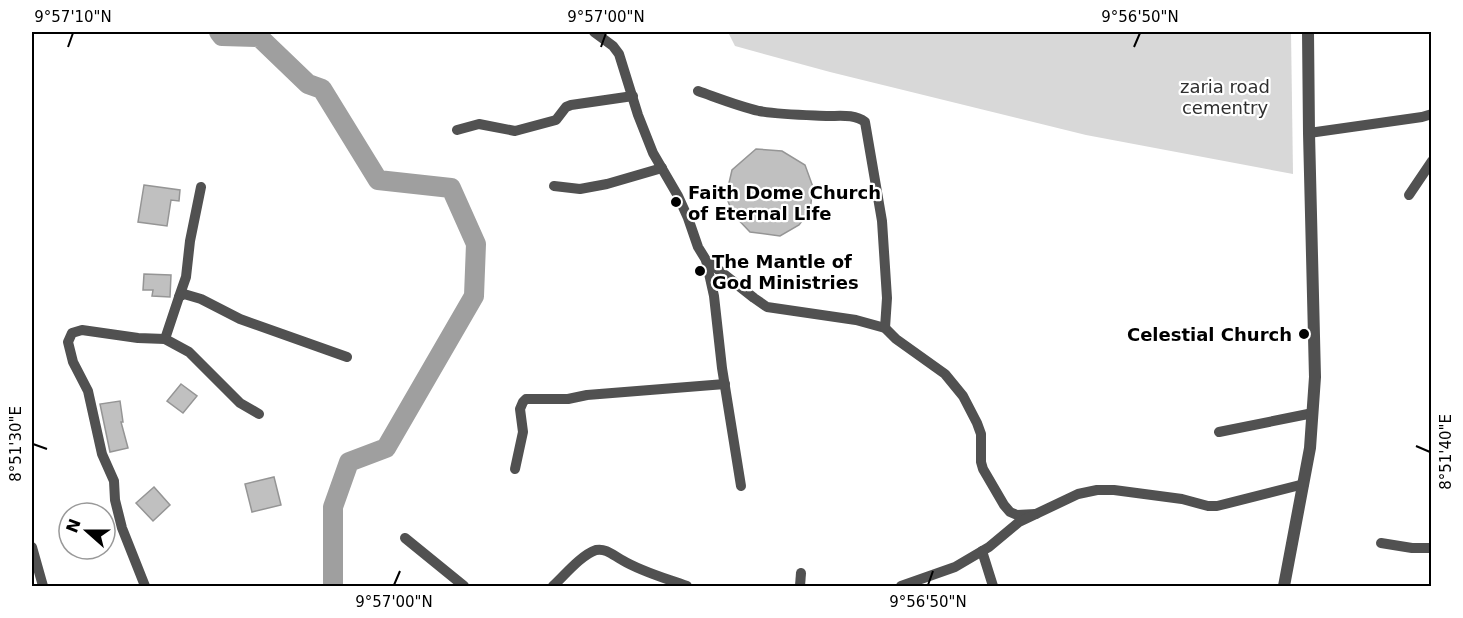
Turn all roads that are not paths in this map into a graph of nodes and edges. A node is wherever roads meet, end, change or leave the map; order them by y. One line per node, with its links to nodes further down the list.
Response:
1 (594, 32): 4 (street)
2 (1308, 32): 7 (street)
3 (698, 91): 15 (street)
4 (633, 96): 6 (street); 9 (street)
5 (1431, 114): 7 (street)
6 (457, 129)
7 (1309, 133): 19 (street)
8 (1431, 161): 12 (street)
9 (662, 168): 10 (street); 13 (street)
10 (554, 186)
11 (201, 187): 14 (street)
12 (1409, 195)
13 (706, 260): 15 (street); 18 (street)
14 (179, 297): 16 (street); 17 (street)
15 (885, 328): 25 (street)
16 (165, 339): 20 (street); 33 (street)
17 (347, 357)
18 (725, 384): 22 (street); 24 (street)
19 (1313, 413): 21 (street); 23 (street)
20 (259, 414)
21 (1219, 432)
22 (515, 469)
23 (1304, 484): 25 (street); 40 (street)
24 (741, 486)
25 (1036, 514): 30 (street)
26 (405, 538): 34 (street)
27 (1381, 543): 29 (street)
28 (32, 547): 32 (street)
29 (1431, 548)
30 (982, 551): 38 (street); 39 (street)
31 (801, 573): 37 (street)
32 (43, 586)
33 (145, 586)
34 (464, 586)
35 (553, 586): 36 (street)
36 (687, 586)
37 (801, 586)
38 (901, 586)
39 (993, 586)
40 (1284, 586)

